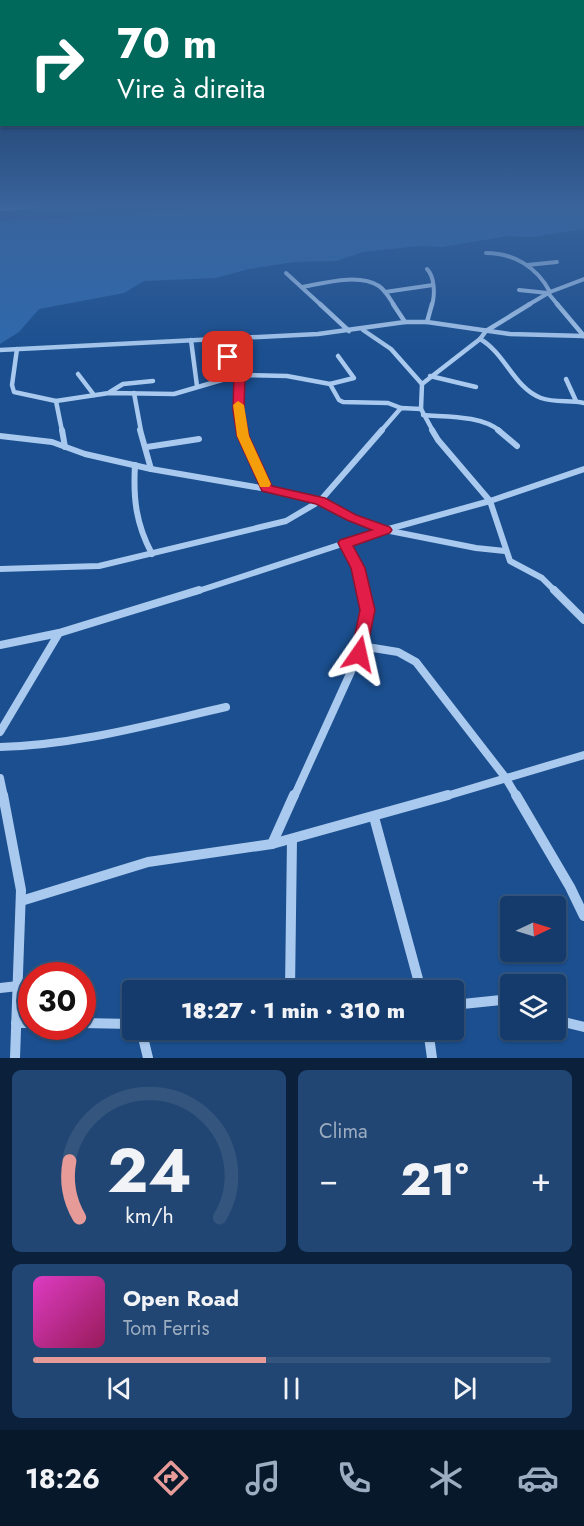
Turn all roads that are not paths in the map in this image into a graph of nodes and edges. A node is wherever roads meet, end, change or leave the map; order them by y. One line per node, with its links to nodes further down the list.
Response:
1 (508, 255): 3 (street)
2 (557, 262): 3 (street)
3 (526, 265): 11 (street)
4 (427, 269): 7 (street)
5 (286, 273): 8 (street)
6 (584, 279): 11 (street)
7 (433, 285): 10 (street); 13 (street)
8 (302, 287): 10 (street); 15 (street)
9 (519, 290): 11 (street)
10 (385, 292): 12 (street)
11 (549, 292): 16 (street); 17 (street)
12 (405, 322): 13 (street); 14 (street)
13 (426, 322): 16 (street)
14 (363, 329): 15 (street); 30 (street)
15 (349, 331): 20 (street)
16 (486, 331): 17 (street); 18 (street)
17 (584, 336)
18 (480, 339): 26 (street); 37 (street)
19 (192, 340): 20 (street); 21 (street); 31 (street)
20 (217, 340): 25 (street)
21 (17, 349): 22 (street); 36 (street)
22 (0, 350)
23 (338, 356): 29 (street)
24 (78, 374): 35 (street)
25 (239, 375): 29 (street); 31 (street); 49 (street)
26 (430, 376): 30 (street); 32 (street)
27 (566, 380): 37 (street)
28 (153, 381): 33 (street)
29 (330, 384): 39 (street)
30 (422, 384): 40 (street)
31 (197, 386): 34 (street)
32 (476, 387)
33 (109, 393): 34 (street); 35 (street)
34 (134, 393): 45 (street)
35 (94, 395): 36 (street)
36 (56, 401): 44 (street)
37 (576, 401): 38 (street)
38 (584, 403)
39 (401, 408): 40 (street); 50 (street)
40 (422, 412): 43 (street); 51 (street)
41 (0, 436): 44 (street)
42 (199, 439): 45 (street)
43 (518, 446)
44 (65, 447): 46 (street)
45 (147, 447): 47 (street)
46 (135, 465): 47 (street); 55 (street)
47 (152, 469): 49 (street)
48 (584, 469): 51 (street)
49 (267, 489): 50 (street)
50 (320, 501): 52 (street); 55 (street)
51 (490, 501): 52 (street); 54 (street)
52 (385, 530): 53 (street); 54 (street)
53 (345, 543): 58 (street); 60 (street)
54 (505, 551): 57 (street)
55 (152, 554): 56 (street)
56 (0, 569)
57 (584, 620)
58 (59, 633): 59 (street); 62 (street)
59 (0, 645)
60 (361, 646): 65 (street); 69 (street)
61 (226, 707): 63 (street)
62 (0, 732)
63 (0, 747)
64 (584, 755): 65 (street)
65 (505, 777): 67 (street); 71 (street)
66 (0, 778): 70 (street)
67 (374, 817): 68 (street); 74 (street)
68 (292, 839): 69 (street); 73 (street)
69 (272, 844): 70 (street)
70 (21, 901): 72 (street)
71 (584, 916)
72 (19, 962)
73 (290, 980)
74 (418, 980)
75 (18, 986): 76 (street); 79 (street)
76 (0, 988)
77 (500, 1000): 78 (street)
78 (464, 1004)
79 (16, 1023): 86 (street)
80 (96, 1023): 81 (street)
81 (122, 1024)
82 (566, 1024): 83 (street)
83 (584, 1027)
84 (144, 1040): 87 (street)
85 (430, 1040): 88 (street)
86 (15, 1058)
87 (148, 1058)
88 (432, 1058)

